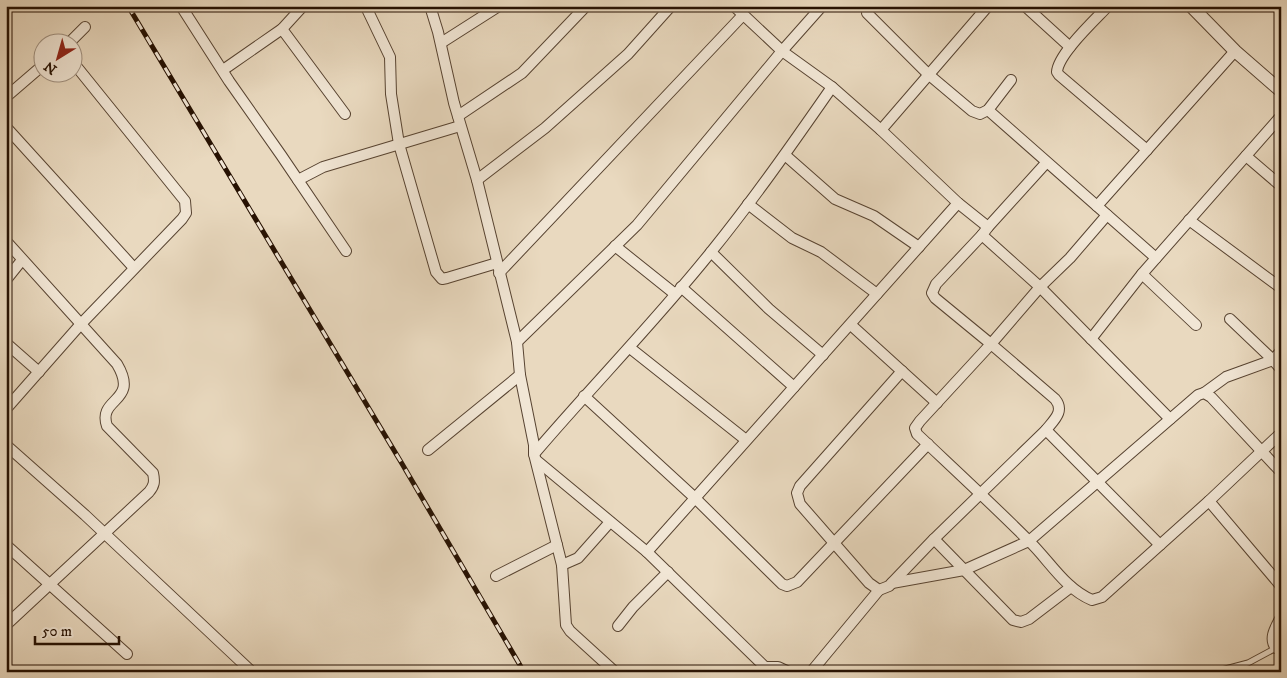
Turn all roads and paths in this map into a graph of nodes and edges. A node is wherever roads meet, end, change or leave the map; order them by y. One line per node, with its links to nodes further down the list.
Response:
1 (181, 6): 23 (street)
2 (303, 6): 17 (street)
3 (368, 6): 37 (street)
4 (430, 6): 19 (street)
5 (499, 6): 19 (street)
6 (586, 6): 34 (street)
7 (671, 6): 43 (street)
8 (734, 6): 15 (street)
9 (822, 6): 21 (street)
10 (988, 6): 25 (street)
11 (1025, 6): 20 (street)
12 (1108, 6): 20 (street)
13 (1191, 6): 22 (street)
14 (866, 13): 25 (street)
15 (742, 15): 21 (street); 59 (street)
16 (85, 27): 18 (street)
17 (282, 29): 23 (street); 32 (street)
18 (80, 32)
19 (441, 43): 34 (street)
20 (1070, 47): 38 (street)
21 (782, 51): 28 (street); 52 (street)
22 (1235, 51): 29 (street); 38 (street)
23 (223, 70): 42 (street)
24 (82, 73): 58 (street)
25 (928, 74): 31 (street); 36 (street)
26 (32, 75): 30 (street)
27 (1012, 80): 31 (street)
28 (832, 87): 36 (street); 39 (street)
29 (1281, 91)
30 (6, 97)
31 (988, 110): 41 (street)
32 (346, 114)
33 (1281, 116): 40 (street)
34 (459, 121): 37 (street); 43 (street)
35 (6, 127): 58 (street)
36 (880, 130): 45 (street)
37 (399, 144): 42 (street); 59 (street)
38 (1147, 150): 47 (street)
39 (785, 154): 46 (street); 53 (street)
40 (1246, 156): 44 (street); 49 (street)
41 (1046, 162): 47 (street); 50 (street)
42 (298, 180): 54 (street)
43 (477, 180): 59 (street)
44 (1281, 186)
45 (958, 203): 50 (street); 53 (street)
46 (748, 204): 55 (street); 65 (street)
47 (1097, 206): 48 (street)
48 (1108, 214): 56 (street); 62 (street)
49 (1189, 220): 56 (street); 63 (street)
50 (985, 231): 62 (street); 73 (street)
51 (6, 241): 57 (street)
52 (615, 246): 64 (street); 71 (street)
53 (920, 247): 65 (street)
54 (346, 251)
55 (711, 252): 64 (street); 76 (street)
56 (1156, 258): 60 (street)
57 (22, 260): 61 (street); 68 (street)
58 (134, 268): 68 (street)
59 (498, 268): 71 (street)
60 (1142, 274): 69 (street); 70 (street)
61 (6, 280)
62 (1040, 287): 70 (street); 73 (street)
63 (1281, 288)
64 (678, 291): 74 (street); 82 (street)
65 (877, 294): 67 (street)
66 (1230, 319): 77 (street)
67 (851, 324): 76 (street); 79 (street)
68 (80, 325): 80 (street); 102 (street)
69 (1196, 325)
70 (1091, 339): 87 (street)
71 (517, 342): 81 (street)
72 (6, 343): 80 (street)
73 (991, 344): 85 (street); 88 (street)
74 (630, 348): 84 (street); 90 (street)
75 (1281, 351): 77 (street)
76 (823, 355): 82 (street)
77 (1273, 360): 78 (street); 83 (street)
78 (1281, 370)
79 (902, 371): 85 (street); 105 (street)
80 (39, 372): 86 (street)
81 (520, 375): 93 (street); 95 (street)
82 (794, 387): 90 (street)
83 (1204, 393): 87 (street); 94 (street)
84 (584, 396): 95 (street); 99 (street)
85 (937, 403): 91 (street)
86 (6, 409)
87 (1170, 419): 97 (street)
88 (1046, 430): 97 (street); 98 (street)
89 (1281, 433): 94 (street)
90 (746, 440): 99 (street)
91 (928, 444): 98 (street); 105 (street)
92 (6, 445): 102 (street)
93 (428, 450)
94 (1261, 451): 96 (street); 100 (street)
95 (535, 457): 101 (street); 107 (street)
96 (1281, 472)
97 (1097, 482): 104 (street); 108 (street)
98 (980, 494): 103 (street); 104 (street)
99 (695, 498): 105 (street); 109 (street)
100 (1209, 501): 108 (street); 116 (street)
101 (610, 522): 109 (street); 110 (street)
102 (105, 534): 115 (street); 124 (street)
103 (934, 539): 111 (street); 114 (street)
104 (1029, 541): 111 (street); 117 (street)
105 (834, 542): 118 (street)
106 (6, 545): 115 (street)
107 (557, 545): 110 (street); 113 (street)
108 (1160, 546): 117 (street)
109 (647, 552): 112 (street)
110 (562, 565): 125 (street)
111 (964, 570): 114 (street); 117 (street)
112 (668, 572): 121 (street); 126 (street)
113 (496, 576)
114 (892, 583): 118 (street)
115 (50, 585): 120 (street); 123 (street)
116 (1281, 586)
117 (1071, 587)
118 (879, 590): 127 (street)
119 (1281, 616): 122 (street)
120 (6, 625)
121 (618, 626)
122 (1278, 648): 128 (lane)
123 (127, 654)
124 (252, 672)
125 (615, 672)
126 (789, 672)
127 (811, 672)
128 (1214, 672)

